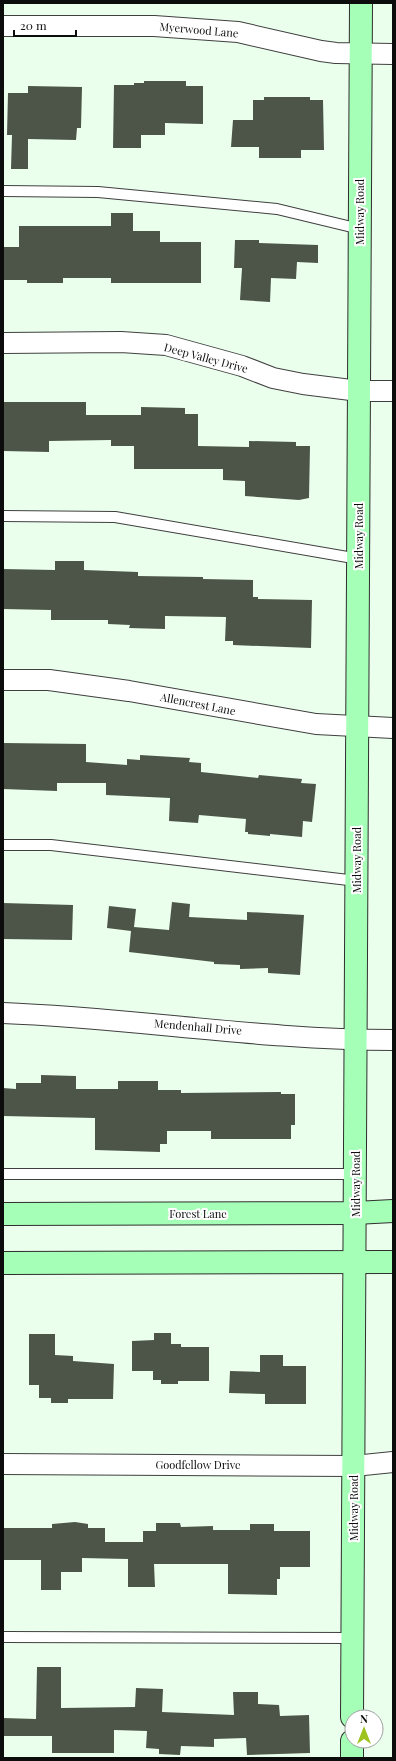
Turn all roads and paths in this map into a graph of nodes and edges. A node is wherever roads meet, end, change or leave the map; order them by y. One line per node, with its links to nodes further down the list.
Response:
1 (361, 3): 3 (main road, Midway Road)
2 (3, 26): 3 (street, Myerwood Lane)
3 (361, 53): 4 (street, Myerwood Lane); 6 (main road, Midway Road)
4 (393, 54)
5 (3, 191): 6 (lane)
6 (360, 229): 8 (main road, Midway Road)
7 (3, 342): 8 (street, Deep Valley Drive)
8 (359, 391): 9 (street, Deep Valley Drive); 11 (main road, Midway Road)
9 (393, 391)
10 (3, 516): 11 (lane)
11 (359, 559): 13 (main road, Midway Road)
12 (3, 680): 13 (street, Allencrest Lane)
13 (357, 727): 14 (street, Allencrest Lane); 16 (main road, Midway Road)
14 (393, 728)
15 (3, 845): 16 (lane)
16 (357, 881): 18 (main road, Midway Road)
17 (3, 1013): 18 (street, Mendenhall Drive)
18 (356, 1040): 19 (street, Mendenhall Drive); 21 (main road, Midway Road)
19 (393, 1040)
20 (3, 1174): 21 (lane)
21 (356, 1174): 24 (main road, Midway Road)
22 (393, 1212): 24 (main road, Forest Lane)
23 (3, 1214): 24 (main road, Forest Lane)
24 (355, 1214): 25 (main road, Midway Road)
25 (355, 1262): 26 (main road); 27 (main road); 30 (main road, Midway Road)
26 (393, 1262)
27 (3, 1263)
28 (393, 1462): 30 (street, Goodfellow Drive)
29 (3, 1464): 30 (street, Goodfellow Drive)
30 (354, 1466): 32 (main road, Midway Road)
31 (3, 1637): 32 (lane)
32 (353, 1638): 33 (main road, Midway Road)
33 (352, 1709)

